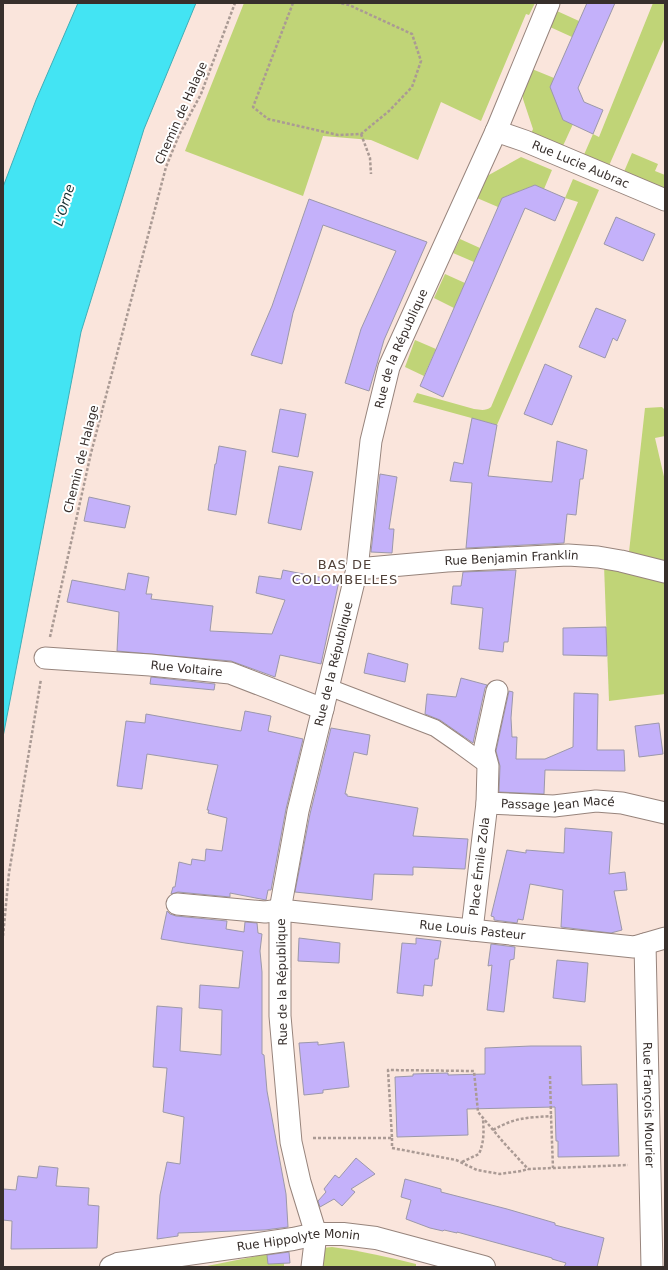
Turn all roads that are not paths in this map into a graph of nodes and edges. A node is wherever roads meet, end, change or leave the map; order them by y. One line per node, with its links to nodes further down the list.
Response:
1 (549, 3): 2 (street, Rue de la République)
2 (496, 131): 3 (street, Rue Lucie Aubrac); 4 (street, Rue de la République)
3 (665, 200)
4 (357, 569): 5 (street, Rue Benjamin Franklin); 7 (street, Rue de la République)
5 (665, 572)
6 (45, 658): 9 (street, Rue Voltaire)
7 (328, 687): 9 (street, Rue de la République); 10 (street)
8 (497, 691): 10 (street, Passage Jean Macé)
9 (323, 709): 14 (street, Rue de la République)
10 (488, 766): 11 (street, Passage Jean Macé)
11 (487, 803): 12 (street, Passage Jean Macé); 15 (street, Place Émile Zola)
12 (665, 813)
13 (177, 904): 14 (street, Rue Louis Pasteur)
14 (280, 910): 15 (street, Rue Louis Pasteur); 18 (street, Rue de la République)
15 (472, 930): 17 (street, Rue Louis Pasteur)
16 (665, 938): 17 (street, Rue Louis Pasteur)
17 (645, 944): 22 (street, Rue François Mourier)
18 (316, 1234): 19 (street, Rue Hippolyte Monin); 20 (street); 21 (street, Rue Hippolyte Monin)
19 (111, 1267)
20 (312, 1267)
21 (484, 1267)
22 (652, 1267)

